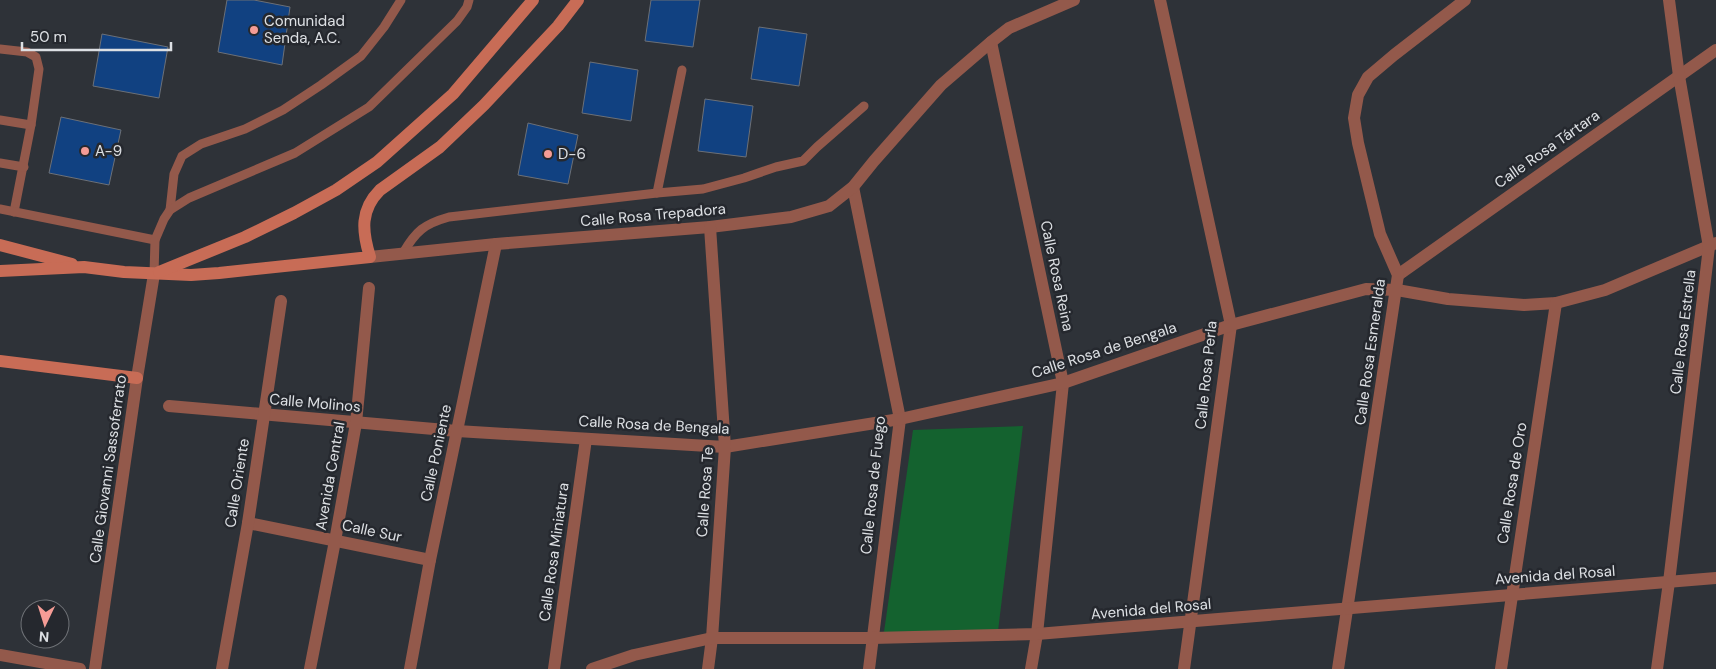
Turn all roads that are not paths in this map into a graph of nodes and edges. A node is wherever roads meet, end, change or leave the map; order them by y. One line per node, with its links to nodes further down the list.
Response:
1 (401, 0): 24 (lane)
2 (469, 0): 24 (lane)
3 (520, 0): 10 (main road)
4 (533, 0): 10 (main road)
5 (578, 0): 32 (main road)
6 (1074, 0): 11 (street, Calle Rosa Trepadora)
7 (1160, 0): 41 (street, Calle Rosa Perla)
8 (1669, 0): 15 (street, Calle Rosa Estrella)
9 (1462, 1): 36 (street, Calle Rosa Esmeralda)
10 (505, 32): 35 (main road)
11 (991, 42): 21 (street, Calle Rosa Trepadora); 44 (street, Calle Rosa Reina)
12 (0, 50): 18 (lane)
13 (1716, 50): 15 (street, Calle Rosa Tártara)
14 (682, 70): 22 (lane)
15 (1679, 76): 30 (street, Calle Rosa Estrella); 36 (street, Calle Rosa Tártara)
16 (864, 106): 22 (lane)
17 (0, 120): 18 (lane)
18 (31, 125): 20 (lane)
19 (0, 163): 20 (lane)
20 (24, 167): 25 (lane)
21 (853, 188): 26 (street, Calle Rosa Trepadora); 47 (street, Calle Rosa de Fuego)
22 (657, 193): 31 (lane)
23 (0, 209): 25 (lane)
24 (170, 210): 27 (lane)
25 (14, 212): 27 (lane)
26 (710, 227): 28 (street, Calle Rosa Trepadora); 51 (street, Calle Rosa Te)
27 (155, 240): 35 (lane)
28 (496, 244): 31 (street, Calle Rosa Trepadora); 49 (street, Calle Poniente)
29 (0, 245): 33 (main road)
30 (1713, 245): 40 (street, Calle Rosa de Bengala); 56 (street, Calle Rosa Estrella)
31 (403, 253): 32 (street, Calle Rosa Trepadora)
32 (370, 256): 35 (main road, Calle Rosa Trepadora)
33 (84, 267): 34 (main road); 35 (main road)
34 (0, 271)
35 (154, 274): 43 (street, Calle Giovanni Sassoferrato)
36 (1398, 275): 38 (street, Calle Rosa Esmeralda)
37 (370, 288): 48 (street, Avenida Central)
38 (1397, 290): 40 (street, Calle Rosa de Bengala); 41 (street, Calle Rosa de Bengala); 58 (street, Calle Rosa Esmeralda)
39 (281, 301): 46 (street, Calle Oriente)
40 (1556, 303): 57 (street, Calle Rosa de Oro)
41 (1231, 325): 44 (street, Calle Rosa de Bengala); 59 (street, Calle Rosa Perla)
42 (0, 361): 43 (main road)
43 (137, 378): 65 (street, Calle Giovanni Sassoferrato)
44 (1063, 383): 47 (street, Calle Rosa de Bengala); 60 (street, Calle Rosa Reina)
45 (169, 406): 46 (street, Calle Molinos)
46 (264, 414): 48 (street, Calle Molinos); 52 (street, Calle Oriente)
47 (900, 419): 51 (street, Calle Rosa de Bengala); 62 (street, Calle Rosa de Fuego)
48 (356, 422): 49 (street, Calle Molinos); 53 (street, Avenida Central)
49 (457, 431): 50 (street, Calle Rosa de Bengala); 54 (street, Calle Poniente)
50 (586, 439): 51 (street, Calle Rosa de Bengala); 69 (street, Calle Rosa Miniatura)
51 (725, 447): 61 (street, Calle Rosa Te)
52 (248, 522): 53 (street, Calle Sur); 66 (street, Calle Oriente)
53 (336, 540): 54 (street, Calle Sur); 67 (street, Avenida Central)
54 (430, 560): 68 (street, Calle Poniente)
55 (1716, 578): 56 (street, Avenida del Rosal)
56 (1669, 582): 57 (street, Avenida del Rosal); 77 (street, Calle Rosa Estrella)
57 (1512, 594): 58 (street, Avenida del Rosal); 76 (street, Calle Rosa de Oro)
58 (1347, 609): 59 (street, Avenida del Rosal); 75 (street, Calle Rosa Esmeralda)
59 (1190, 622): 60 (street, Avenida del Rosal); 74 (street, Calle Rosa Perla)
60 (1037, 634): 62 (street, Avenida del Rosal); 73 (street, Calle Rosa Reina)
61 (712, 638): 62 (street, Avenida del Rosal); 70 (street, Avenida del Rosal); 71 (street, Calle Rosa Te)
62 (872, 638): 72 (street, Calle Rosa de Fuego)
63 (0, 655): 64 (street)
64 (80, 669)
65 (95, 669)
66 (222, 669)
67 (310, 669)
68 (410, 669)
69 (554, 669)
70 (592, 669)
71 (708, 669)
72 (869, 669)
73 (1031, 669)
74 (1184, 669)
75 (1338, 669)
76 (1501, 669)
77 (1657, 669)

